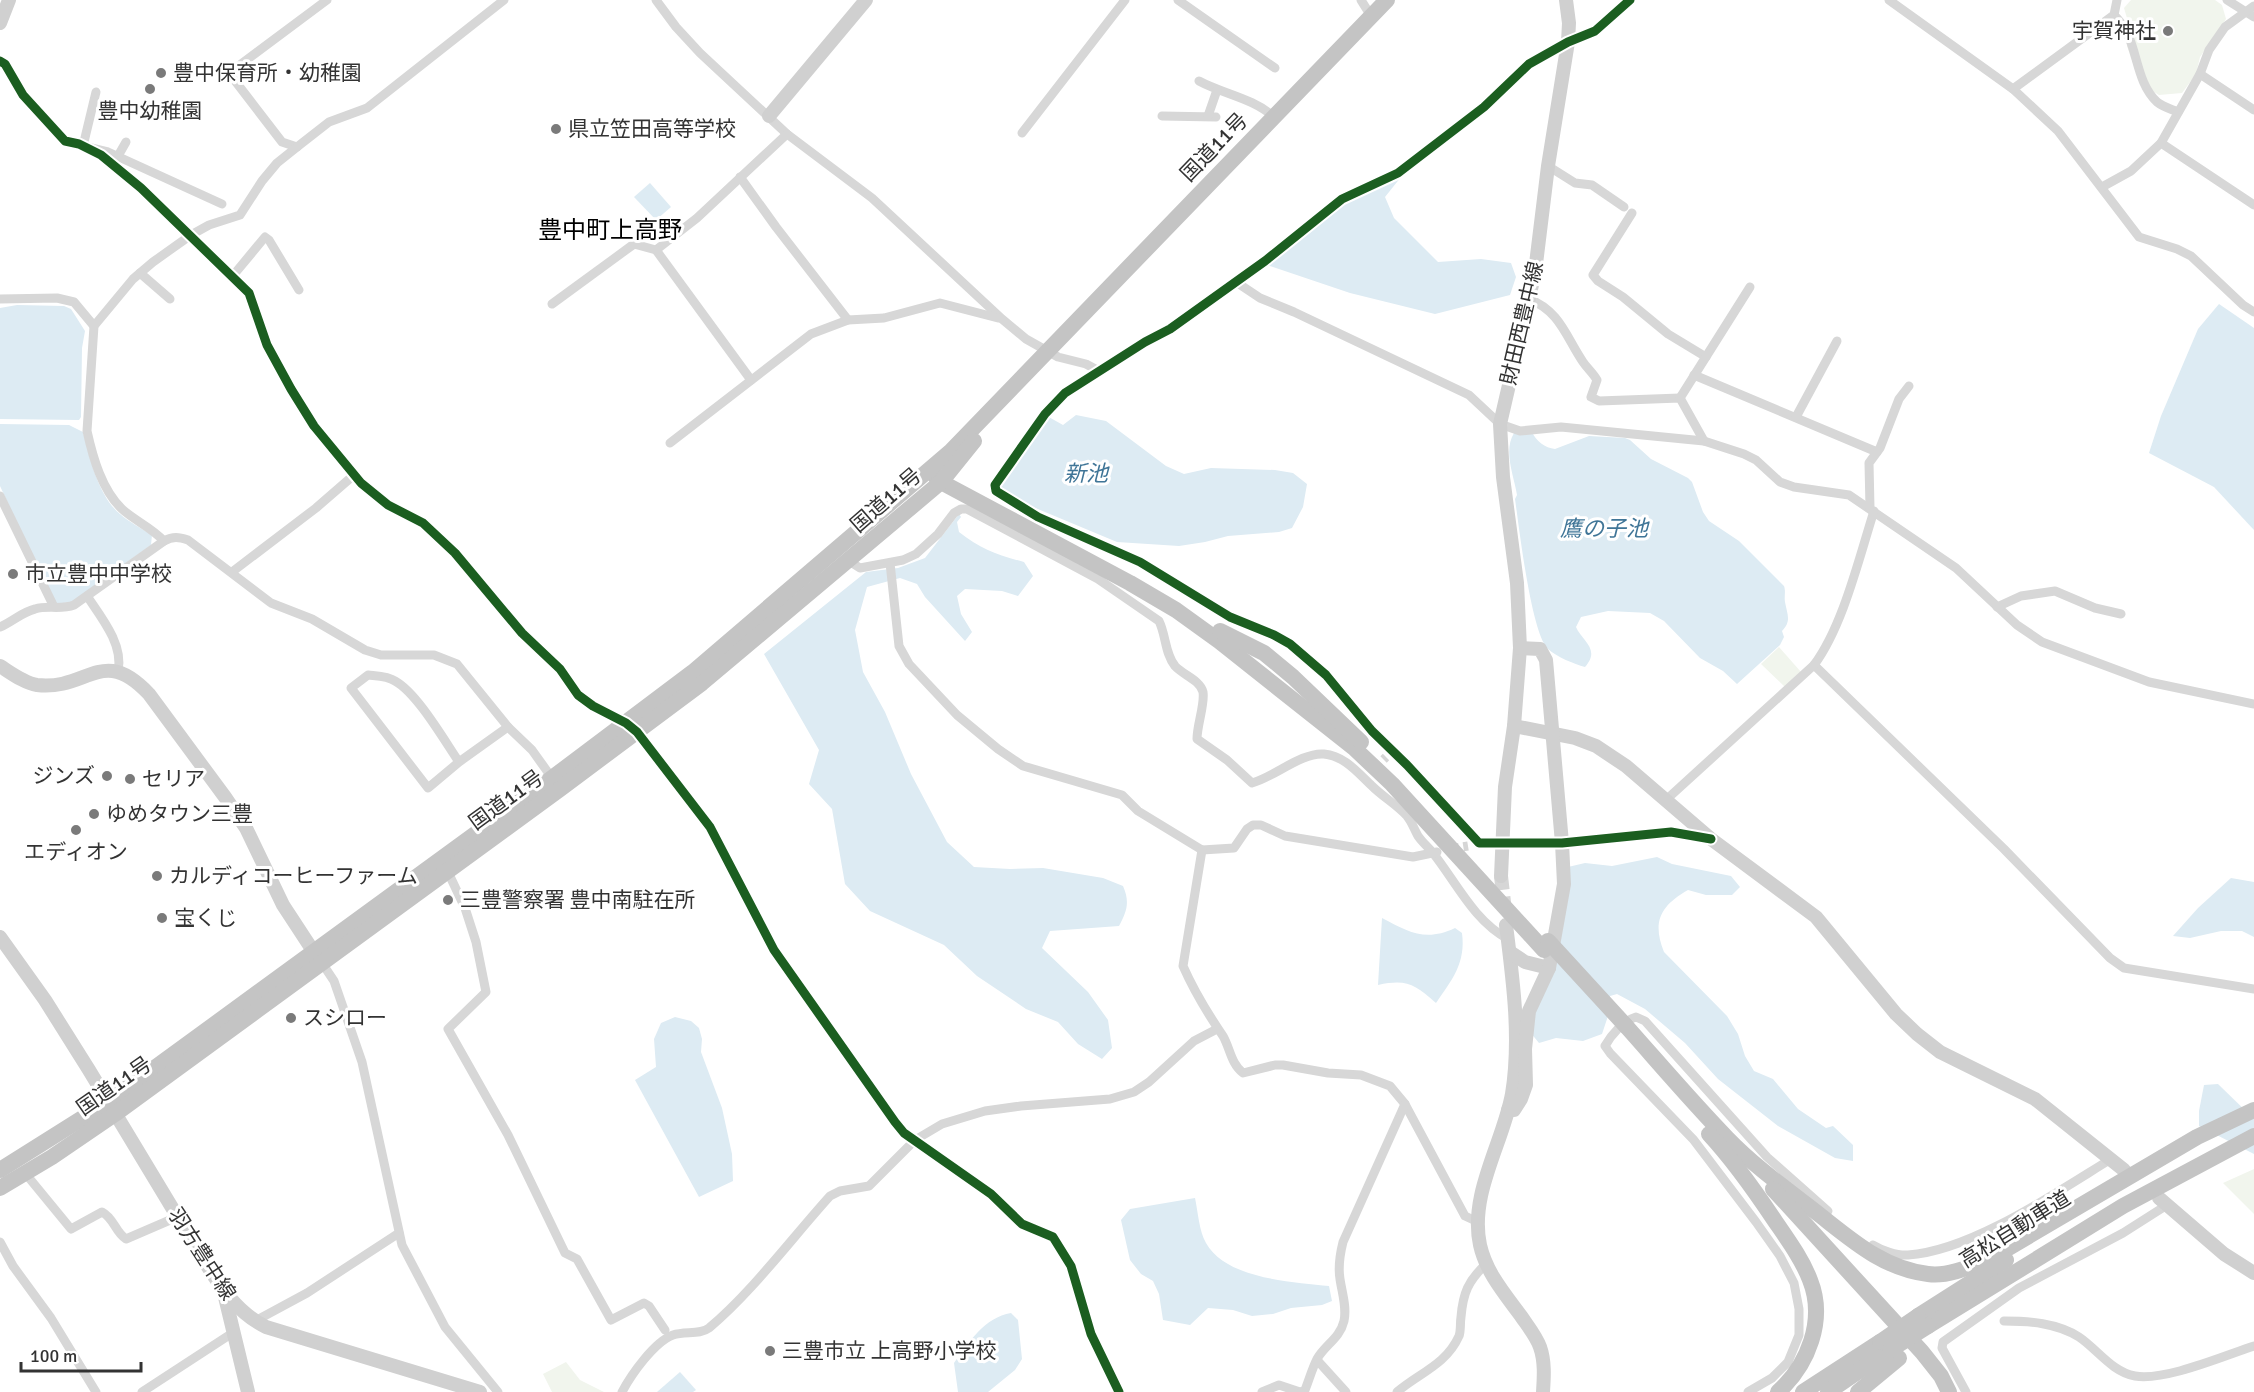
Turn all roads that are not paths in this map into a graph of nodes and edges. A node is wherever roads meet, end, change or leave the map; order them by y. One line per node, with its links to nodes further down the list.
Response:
1 (9, 0): 18 (main road)
2 (327, 0): 37 (street)
3 (504, 0): 37 (street)
4 (656, 0): 29 (street)
5 (866, 0): 29 (main road)
6 (1125, 0): 32 (street)
7 (1178, 0): 21 (street)
8 (1361, 0): 17 (street)
9 (1387, 0): 17 (highway, 国道11号)
10 (1566, 0): 19 (main road, 財田西豊中線)
11 (1630, 0): 19 (street)
12 (1889, 0): 24 (street)
13 (2117, 0): 16 (street)
14 (2227, 0): 15 (street)
15 (2251, 11): 22 (street)
16 (2114, 15): 24 (street); 28 (street)
17 (1371, 16): 31 (highway, 国道11号)
18 (0, 24)
19 (1568, 42): 39 (main road, 財田西豊中線); 48 (street)
20 (0, 60): 36 (street)
21 (1275, 68)
22 (2200, 74): 27 (street); 28 (street)
23 (1198, 81): 25 (street)
24 (2013, 89): 41 (street)
25 (1217, 90): 30 (street); 31 (street)
26 (96, 92): 36 (street)
27 (2254, 110)
28 (2178, 112): 35 (street)
29 (769, 116): 33 (street)
30 (1162, 116)
31 (1274, 117): 60 (highway, 国道11号)
32 (1023, 133)
33 (787, 134): 40 (street); 56 (street)
34 (126, 142): 38 (street)
35 (2161, 142): 41 (street); 43 (street)
36 (83, 146): 38 (street); 44 (street)
37 (297, 147): 44 (street)
38 (118, 156): 42 (street)
39 (1548, 166): 52 (main road, 財田西豊中線); 61 (street)
40 (740, 177): 45 (street); 57 (street)
41 (2102, 187): 55 (street)
42 (222, 204)
43 (2254, 205)
44 (190, 235): 46 (street); 47 (street)
45 (656, 250): 54 (street); 64 (street)
46 (140, 273): 51 (street); 58 (street)
47 (231, 278): 50 (street); 72 (street)
48 (1236, 282): 62 (street); 68 (street)
49 (1750, 287): 61 (street)
50 (299, 290)
51 (170, 299)
52 (1529, 299): 66 (street); 68 (main road, 財田西豊中線)
53 (0, 300): 58 (street)
54 (552, 304)
55 (2254, 312)
56 (1002, 319): 57 (street); 60 (street)
57 (848, 320): 64 (street)
58 (94, 326): 76 (street)
59 (1837, 341): 67 (street)
60 (1050, 350): 62 (street); 73 (highway, 国道11号)
61 (1706, 357): 63 (street)
62 (1099, 370): 80 (street)
63 (1694, 375): 66 (street); 67 (street)
64 (751, 380): 70 (street)
65 (1909, 386): 71 (street)
66 (1680, 398): 69 (street)
67 (1796, 417): 71 (street)
68 (1500, 423): 69 (street); 89 (main road, 財田西豊中線)
69 (1704, 441): 75 (street)
70 (670, 443)
71 (1877, 452): 75 (street)
72 (354, 475): 79 (street); 96 (street)
73 (939, 477): 77 (highway, 国道11号); 96 (highway, 国道11号); 124 (highway)
74 (0, 496): 83 (street)
75 (1872, 510): 84 (street); 91 (street)
76 (164, 541): 79 (street); 81 (street)
77 (849, 561): 78 (street); 96 (highway, 国道11号)
78 (891, 565): 87 (street); 106 (street)
79 (232, 572): 95 (street)
80 (1183, 588): 82 (street); 103 (street)
81 (87, 596): 83 (street); 92 (street)
82 (1177, 596)
83 (54, 607): 88 (street)
84 (1997, 607): 86 (street); 93 (street)
85 (1165, 612): 87 (street)
86 (2121, 614)
87 (1159, 621): 108 (street)
88 (0, 627)
89 (1520, 648): 94 (main road, 財田西豊中線); 97 (main road)
90 (0, 666): 92 (main road)
91 (1814, 666): 100 (street); 115 (street)
92 (117, 671): 113 (main road)
93 (2254, 704)
94 (1514, 726): 97 (main road); 102 (main road, 財田西豊中線)
95 (508, 727): 98 (street); 99 (street)
96 (632, 728): 99 (highway, 国道11号); 109 (highway, 国道11号); 122 (street)
97 (1551, 733): 100 (main road); 104 (main road)
98 (459, 762): 98 (street)
99 (552, 778): 113 (highway, 国道11号)
100 (1667, 799): 101 (main road)
101 (1711, 839): 104 (street); 125 (main road)
102 (1502, 842): 103 (street); 104 (street); 110 (main road, 財田西豊中線)
103 (1479, 843): 105 (street)
104 (1562, 843): 114 (main road)
105 (1468, 846)
106 (1202, 850): 108 (street); 116 (street)
107 (1445, 850): 108 (street)
108 (1433, 853): 112 (street)
109 (447, 870): 113 (highway, 国道11号); 141 (street)
110 (1502, 876)
111 (0, 937): 118 (main road, 羽方豊中線)
112 (1508, 939): 114 (main road); 119 (main road)
113 (317, 957): 118 (highway, 国道11号); 133 (street)
114 (1549, 968): 119 (main road)
115 (2254, 989)
116 (1217, 1029): 117 (street); 122 (street)
117 (1405, 1104): 132 (street); 145 (street)
118 (112, 1108): 126 (highway, 国道11号); 128 (highway, 国道11号); 131 (main road, 羽方豊中線)
119 (1508, 1110): 132 (main road)
120 (2254, 1111): 123 (highway, 高松自動車道)
121 (2254, 1136): 140 (highway, 高松自動車道)
122 (915, 1140): 151 (street); 152 (street)
123 (2199, 1140): 124 (highway); 140 (highway, 高松自動車道)
124 (1724, 1143): 159 (highway); 163 (highway); 164 (highway)
125 (2111, 1160): 127 (main road); 158 (street)
126 (0, 1170)
127 (2124, 1170)
128 (25, 1173): 129 (highway, 国道11号); 131 (street)
129 (0, 1188)
130 (2163, 1202): 136 (main road); 165 (street)
131 (177, 1217): 137 (main road, 羽方豊中線)
132 (1478, 1222): 135 (main road)
133 (399, 1233): 138 (street); 150 (street)
134 (0, 1242): 146 (street)
135 (1486, 1264): 156 (street); 157 (main road)
136 (2254, 1273)
137 (222, 1289): 138 (main road, 羽方豊中線); 142 (main road)
138 (255, 1321): 149 (main road, 羽方豊中線)
139 (2004, 1321): 143 (street)
140 (1927, 1325): 144 (highway, 高松自動車道, bridge)
141 (665, 1330)
142 (234, 1332): 147 (street); 148 (main road)
143 (2254, 1346)
144 (1889, 1350): 160 (highway, 高松自動車道); 161 (highway, 高松自動車道); 162 (highway)
145 (1317, 1360): 154 (street); 155 (street)
146 (96, 1392)
147 (142, 1392)
148 (248, 1392)
149 (480, 1392)
150 (498, 1392)
151 (622, 1392)
152 (1119, 1392)
153 (1262, 1392): 154 (street)
154 (1300, 1392)
155 (1346, 1392)
156 (1397, 1392)
157 (1543, 1392)
158 (1748, 1392)
159 (1778, 1392)
160 (1803, 1392)
161 (1828, 1392)
162 (1858, 1392)
163 (1937, 1392)
164 (1949, 1392)
165 (1966, 1392)

